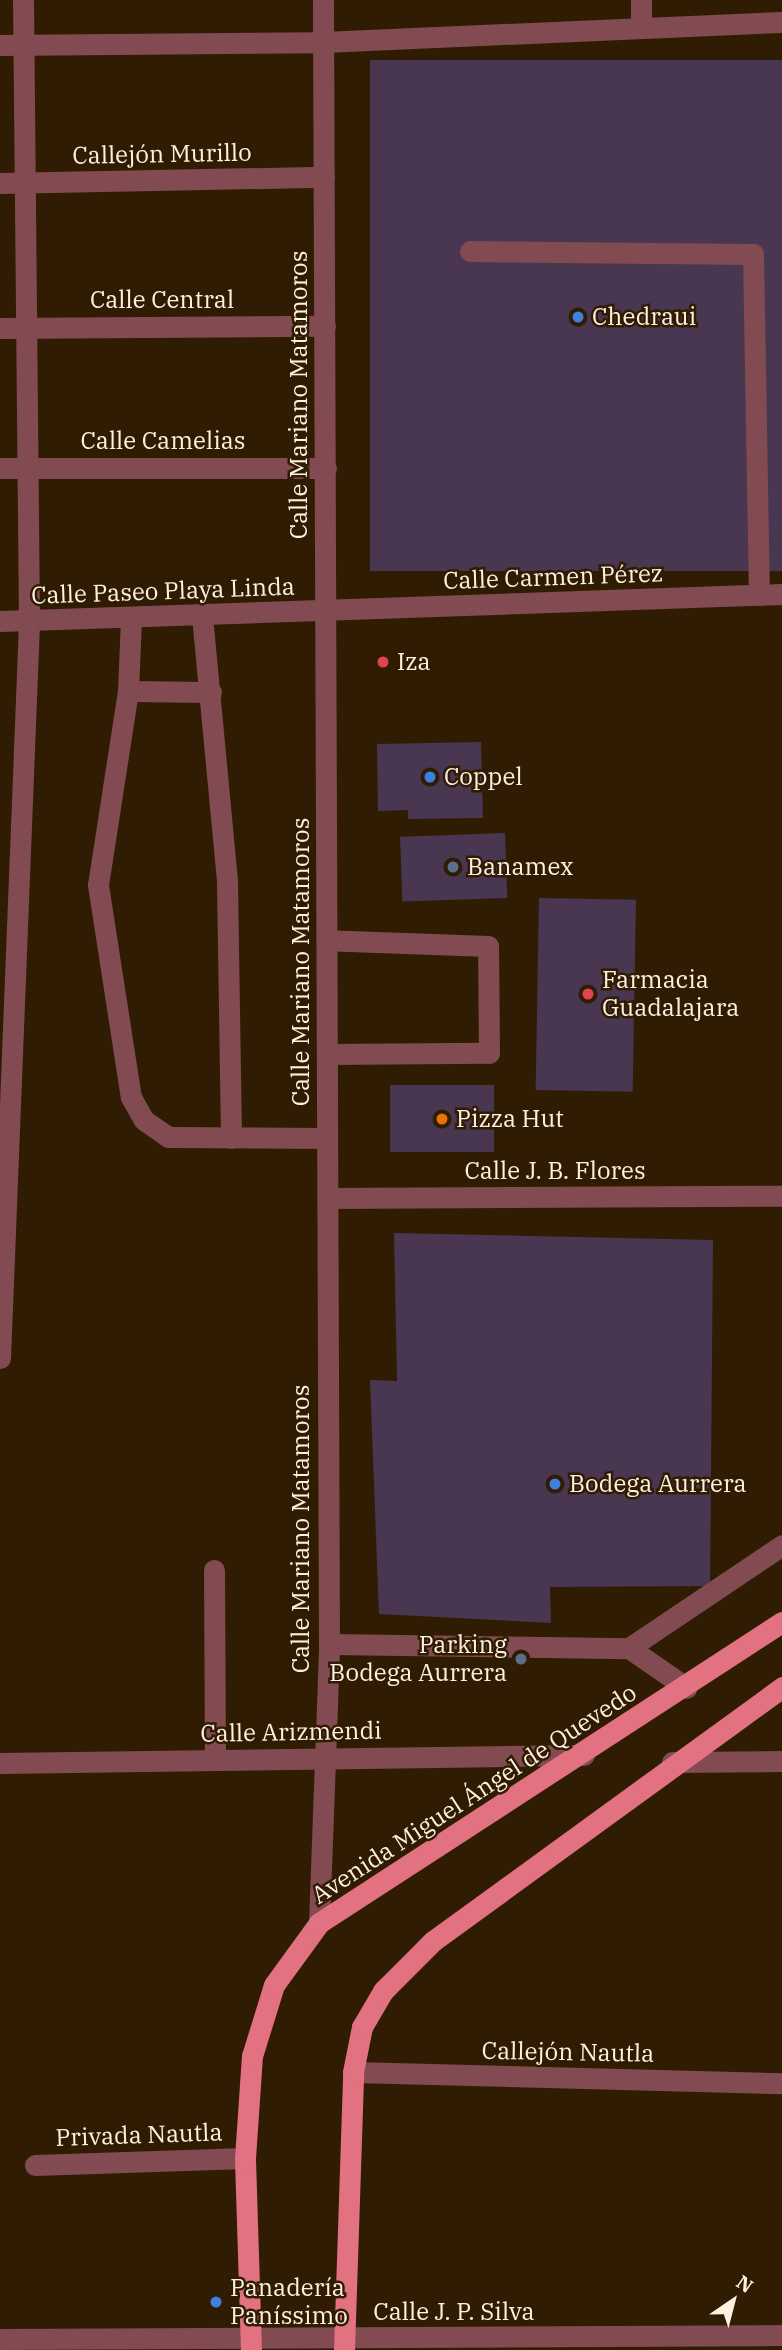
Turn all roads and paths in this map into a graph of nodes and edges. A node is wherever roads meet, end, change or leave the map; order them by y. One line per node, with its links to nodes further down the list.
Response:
1 (23, 0): 8 (street)
2 (323, 0): 6 (street, Calle Mariano Matamoros)
3 (641, 0): 5 (street)
4 (782, 22): 5 (street)
5 (641, 28): 6 (street)
6 (323, 41): 8 (street); 9 (street, Calle Mariano Matamoros)
7 (0, 45): 8 (street)
8 (23, 45): 10 (street)
9 (324, 177): 10 (street, Callejón Murillo); 13 (street, Calle Mariano Matamoros)
10 (29, 182): 11 (street, Callejón Murillo); 14 (street)
11 (0, 183)
12 (470, 251): 19 (street)
13 (325, 326): 14 (street, Calle Central); 18 (street, Calle Mariano Matamoros)
14 (23, 327): 15 (street, Calle Central); 17 (street)
15 (0, 328)
16 (0, 468): 17 (street, Calle Camelias)
17 (25, 468): 18 (street, Calle Camelias); 25 (street)
18 (326, 468): 21 (street, Calle Mariano Matamoros)
19 (759, 594): 20 (street, Calle Carmen Pérez); 21 (street, Calle Carmen Pérez)
20 (782, 594)
21 (327, 613): 22 (street, Calle Paseo Playa Linda); 28 (street, Calle Mariano Matamoros)
22 (202, 616): 23 (street, Calle Paseo Playa Linda); 27 (street)
23 (131, 618): 25 (street, Calle Paseo Playa Linda); 26 (street)
24 (0, 621): 25 (street, Calle Paseo Playa Linda)
25 (29, 622): 34 (street)
26 (128, 691): 27 (street); 30 (street)
27 (211, 692): 30 (street)
28 (328, 940): 29 (street, Calle Mariano Matamoros); 29 (street)
29 (327, 1054): 31 (street, Calle Mariano Matamoros)
30 (231, 1138): 31 (street)
31 (327, 1138): 33 (street, Calle Mariano Matamoros)
32 (782, 1196): 33 (street, Calle J. B. Flores)
33 (328, 1198): 38 (street, Calle Mariano Matamoros)
34 (0, 1358)
35 (782, 1545): 39 (street)
36 (214, 1570): 44 (street)
37 (782, 1622): 41 (main road, Avenida Miguel Ángel de Quevedo)
38 (329, 1644): 39 (street); 43 (street, Calle Mariano Matamoros)
39 (629, 1648): 41 (street)
40 (782, 1687): 46 (main road)
41 (687, 1688): 42 (main road, Avenida Miguel Ángel de Quevedo)
42 (584, 1755): 43 (street, Calle Arizmendi); 48 (main road, Avenida Miguel Ángel de Quevedo)
43 (322, 1757): 44 (street, Calle Arizmendi); 48 (street, Calle Mariano Matamoros)
44 (215, 1759): 47 (street, Calle Arizmendi)
45 (782, 1761): 46 (street)
46 (672, 1762): 49 (main road)
47 (0, 1763)
48 (319, 1923): 51 (main road, Avenida Miguel Ángel de Quevedo)
49 (353, 2072): 50 (street, Callejón Nautla); 55 (main road)
50 (782, 2083)
51 (246, 2158): 52 (street, Privada Nautla); 57 (main road, Avenida Miguel Ángel de Quevedo)
52 (35, 2165)
53 (782, 2335): 56 (street, Calle J. P. Silva)
54 (0, 2339): 57 (street, Calle J. P. Silva)
55 (344, 2344): 56 (street, Calle J. P. Silva); 57 (street, Calle J. P. Silva)
56 (561, 2344)
57 (251, 2345)

